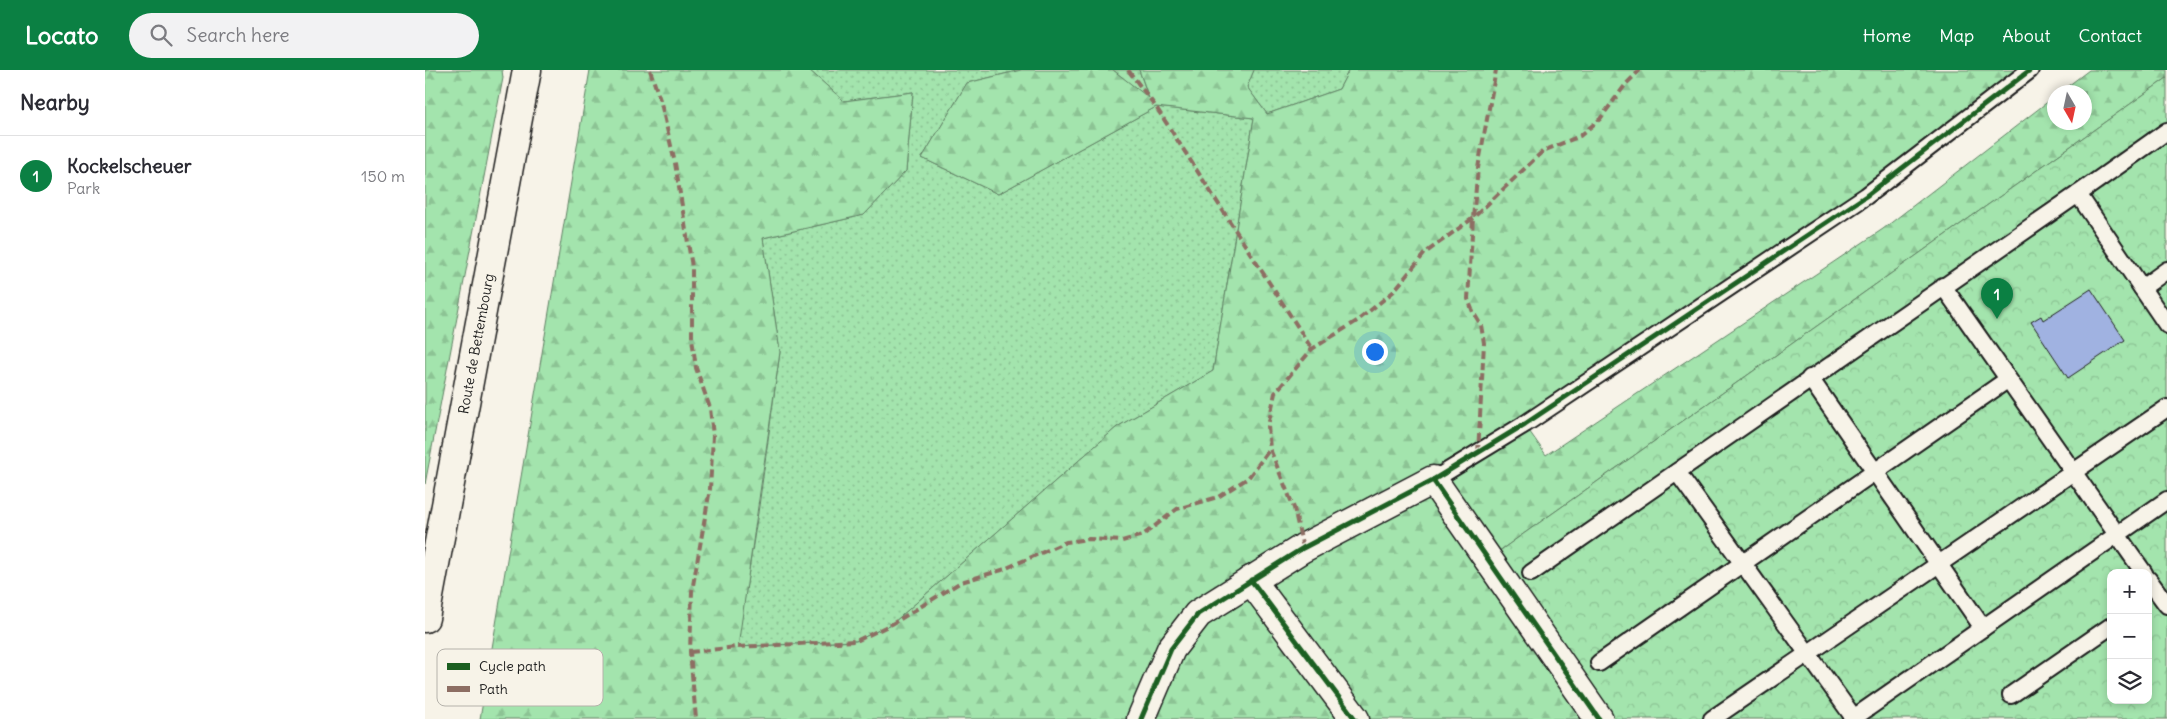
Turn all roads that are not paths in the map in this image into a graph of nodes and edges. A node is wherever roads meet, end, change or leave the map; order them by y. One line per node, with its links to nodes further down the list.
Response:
1 (527, 70): 25 (street, Route de Bettembourg)
2 (2030, 70): 15 (lane)
3 (2167, 131): 4 (lane)
4 (2078, 194): 6 (lane); 7 (lane)
5 (2167, 270): 7 (lane)
6 (1943, 286): 9 (lane); 10 (lane)
7 (2141, 288): 8 (lane)
8 (2167, 325)
9 (1810, 378): 12 (lane); 13 (lane)
10 (2007, 380): 13 (lane); 14 (lane)
11 (2167, 408): 14 (lane)
12 (1677, 472): 18 (lane); 21 (lane)
13 (1875, 472): 18 (lane); 19 (lane)
14 (2072, 473): 17 (lane); 19 (lane)
15 (1433, 480): 22 (street); 34 (street)
16 (2167, 500): 17 (lane)
17 (2118, 536): 20 (lane); 26 (lane)
18 (1743, 563): 28 (lane); 29 (lane)
19 (1939, 564): 26 (lane); 28 (lane)
20 (2141, 569)
21 (1531, 573)
22 (1251, 580): 32 (street); 33 (street)
23 (2152, 585): 24 (lane)
24 (2160, 597)
25 (425, 618)
26 (1983, 628): 31 (lane)
27 (2107, 629): 30 (lane)
28 (1808, 653): 31 (lane); 35 (lane)
29 (1599, 663)
30 (2011, 696)
31 (1853, 718)
32 (1141, 719)
33 (1355, 719)
34 (1599, 719)
35 (1712, 719)

